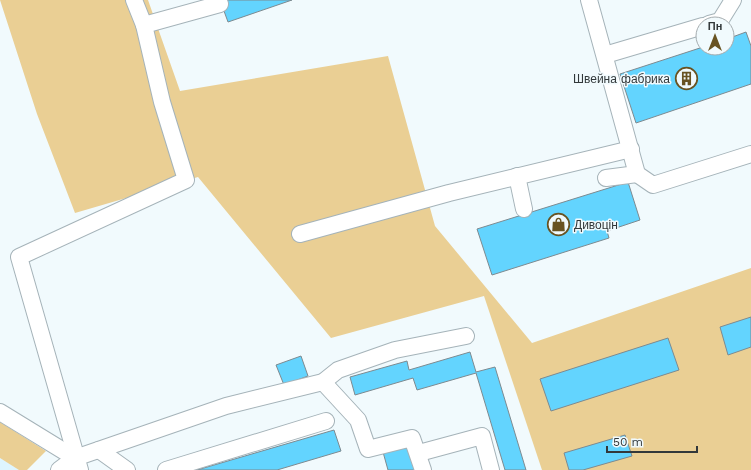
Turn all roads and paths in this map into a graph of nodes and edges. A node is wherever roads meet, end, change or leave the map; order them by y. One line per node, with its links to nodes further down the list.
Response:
1 (134, 0): 6 (street)
2 (589, 0): 8 (street)
3 (733, 0): 5 (street)
4 (220, 4): 6 (street)
5 (723, 16)
6 (144, 25): 22 (street)
7 (695, 28): 8 (street)
8 (605, 54): 9 (street)
9 (631, 149): 11 (street); 12 (street)
10 (751, 154): 11 (street)
11 (637, 174): 13 (street)
12 (517, 176): 14 (street); 15 (street)
13 (606, 178)
14 (524, 209)
15 (300, 234)
16 (466, 336): 17 (street)
17 (323, 382): 20 (street); 21 (street)
18 (0, 412): 22 (street)
19 (326, 421): 25 (street)
20 (99, 450): 22 (street); 24 (street)
21 (419, 453): 26 (street); 27 (street)
22 (78, 464): 23 (street)
23 (59, 470)
24 (127, 470)
25 (166, 470)
26 (423, 470)
27 (491, 470)

